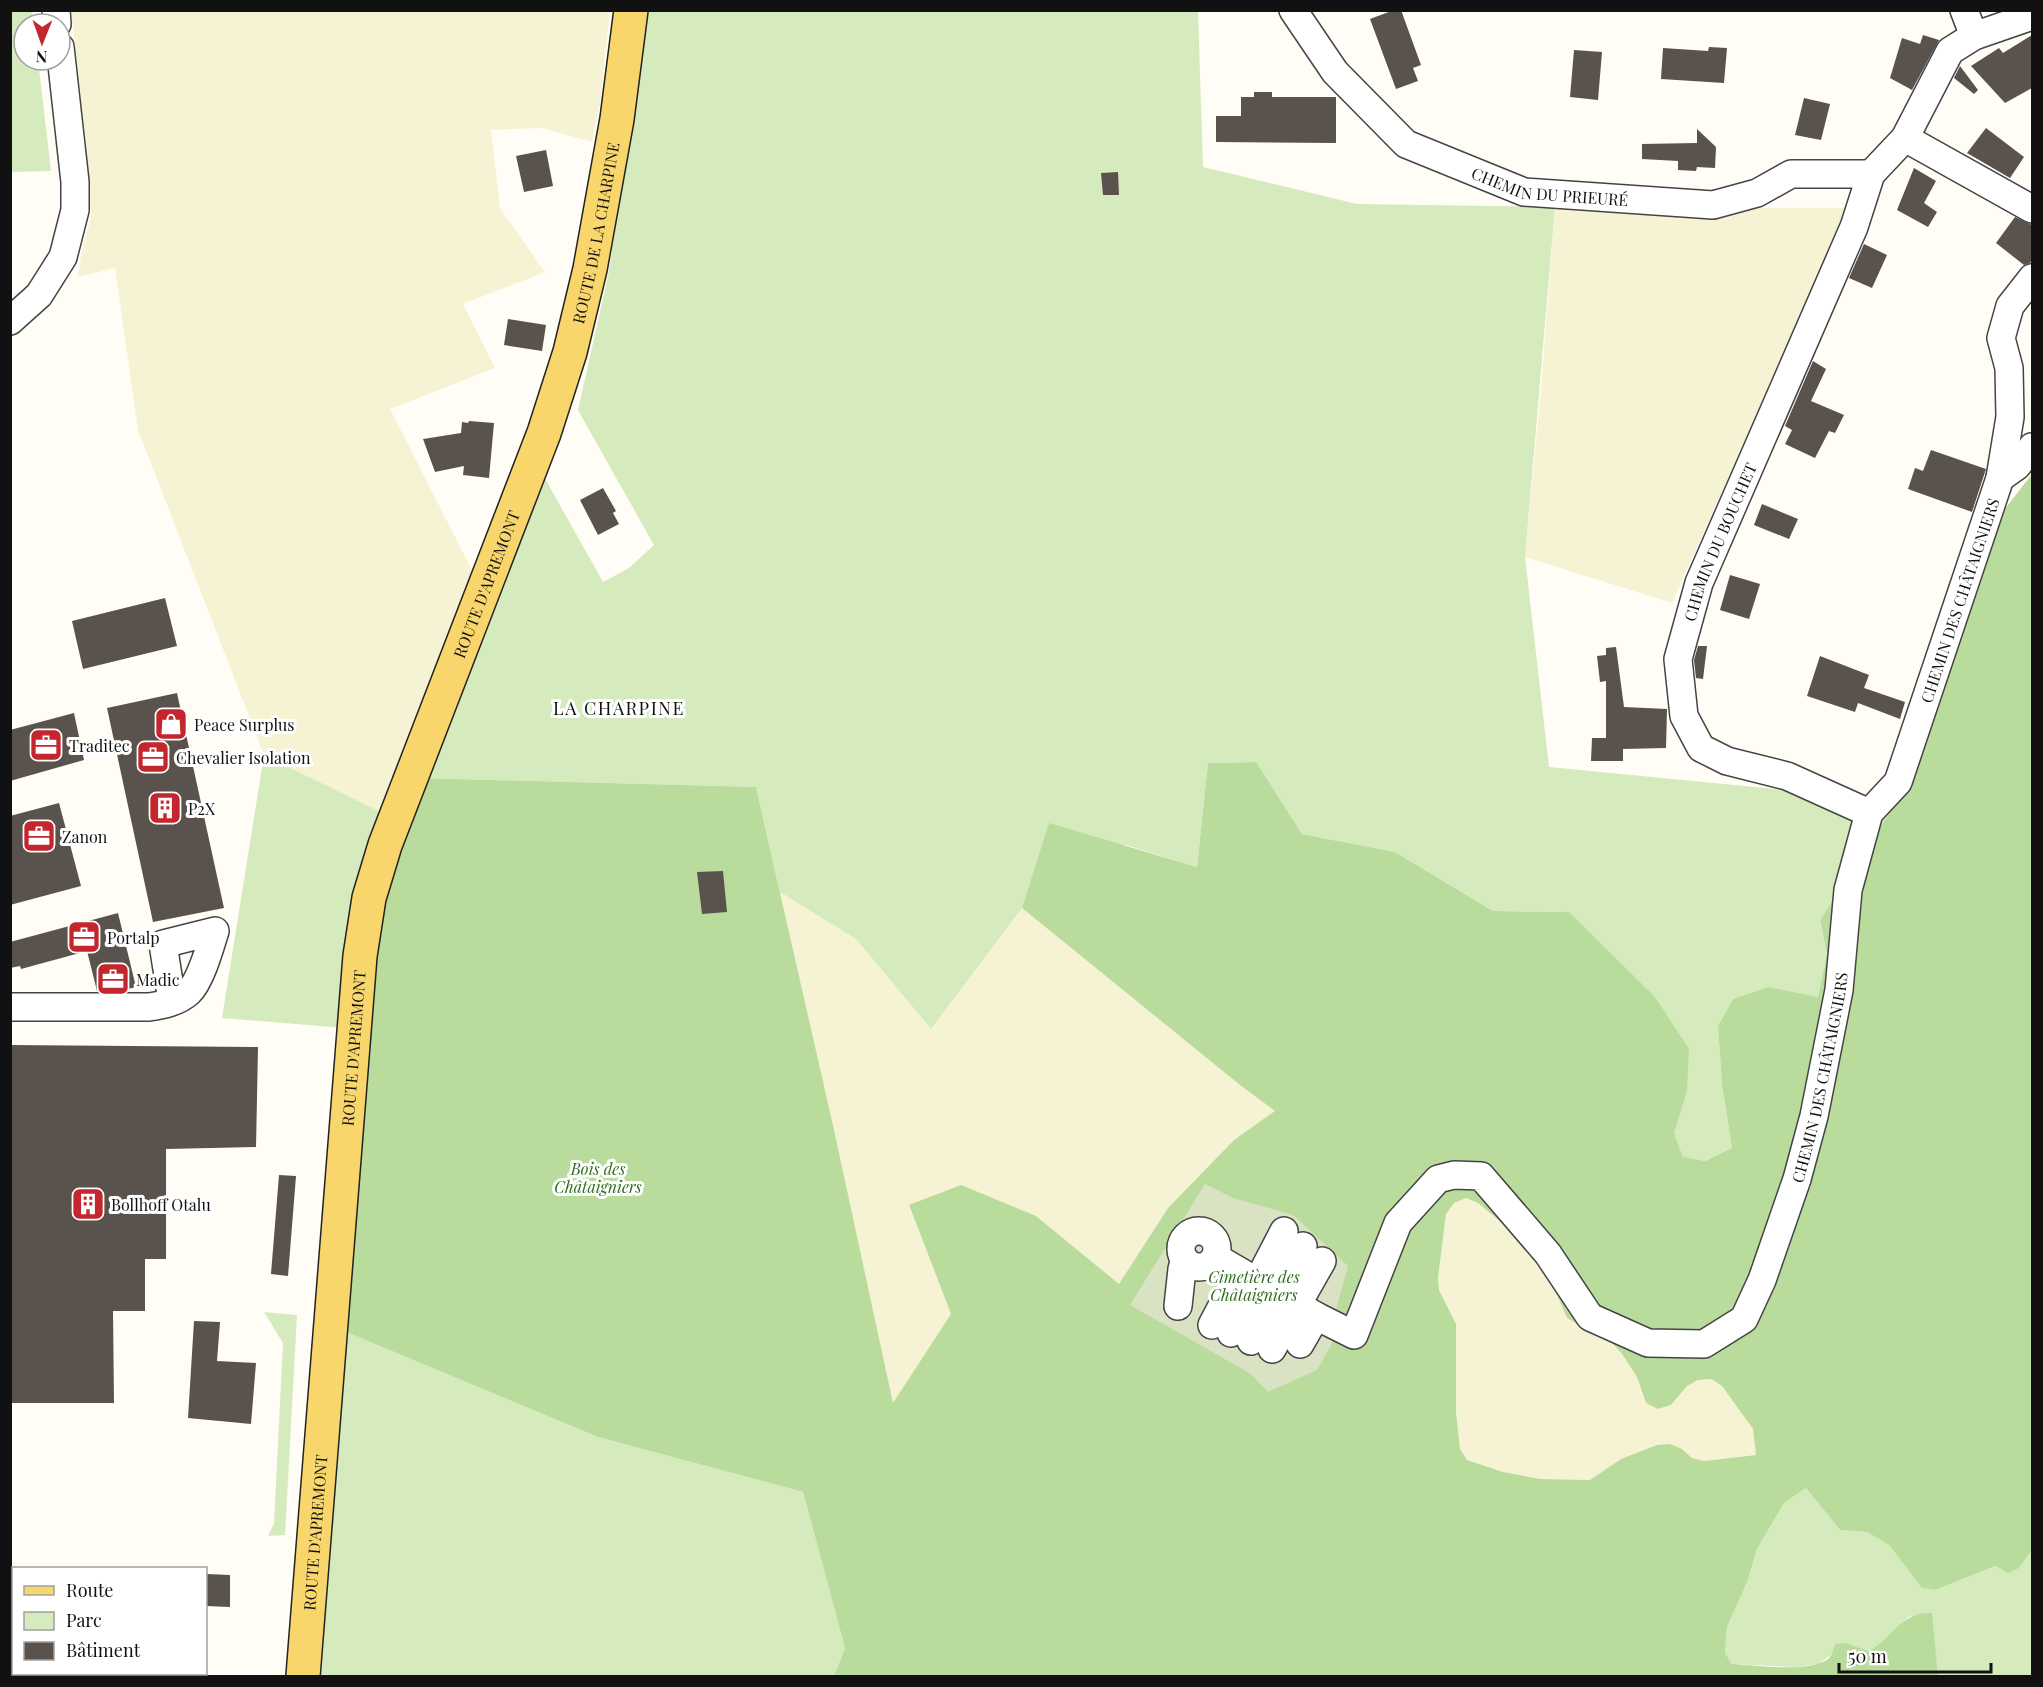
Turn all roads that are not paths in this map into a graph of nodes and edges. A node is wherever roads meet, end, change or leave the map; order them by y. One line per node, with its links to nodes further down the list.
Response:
1 (631, 10): 15 (main road, ROUTE DE LA CHARPINE)
2 (1293, 10): 8 (street, CHEMIN DU PRIEURÉ)
3 (1964, 10): 5 (street)
4 (2032, 16): 5 (street)
5 (1974, 36): 7 (street)
6 (63, 72): 13 (street)
7 (1905, 138): 8 (street); 11 (street)
8 (1871, 174): 17 (street, CHEMIN DU BOUCHET)
9 (2032, 183): 10 (street)
10 (2032, 198)
11 (2032, 209)
12 (2032, 278): 16 (street, CHEMIN DES CHÂTAIGNIERS)
13 (10, 321)
14 (2032, 447): 16 (street)
15 (537, 450): 23 (main road, ROUTE D'APREMONT)
16 (2000, 478): 17 (street, CHEMIN DES CHÂTAIGNIERS)
17 (1869, 813): 20 (street, CHEMIN DES CHÂTAIGNIERS)
18 (172, 1001): 19 (street)
19 (10, 1007)
20 (1287, 1299): 20 (street); 20 (street); 21 (street); 22 (street)
21 (1178, 1306)
22 (1300, 1344)
23 (303, 1677)

